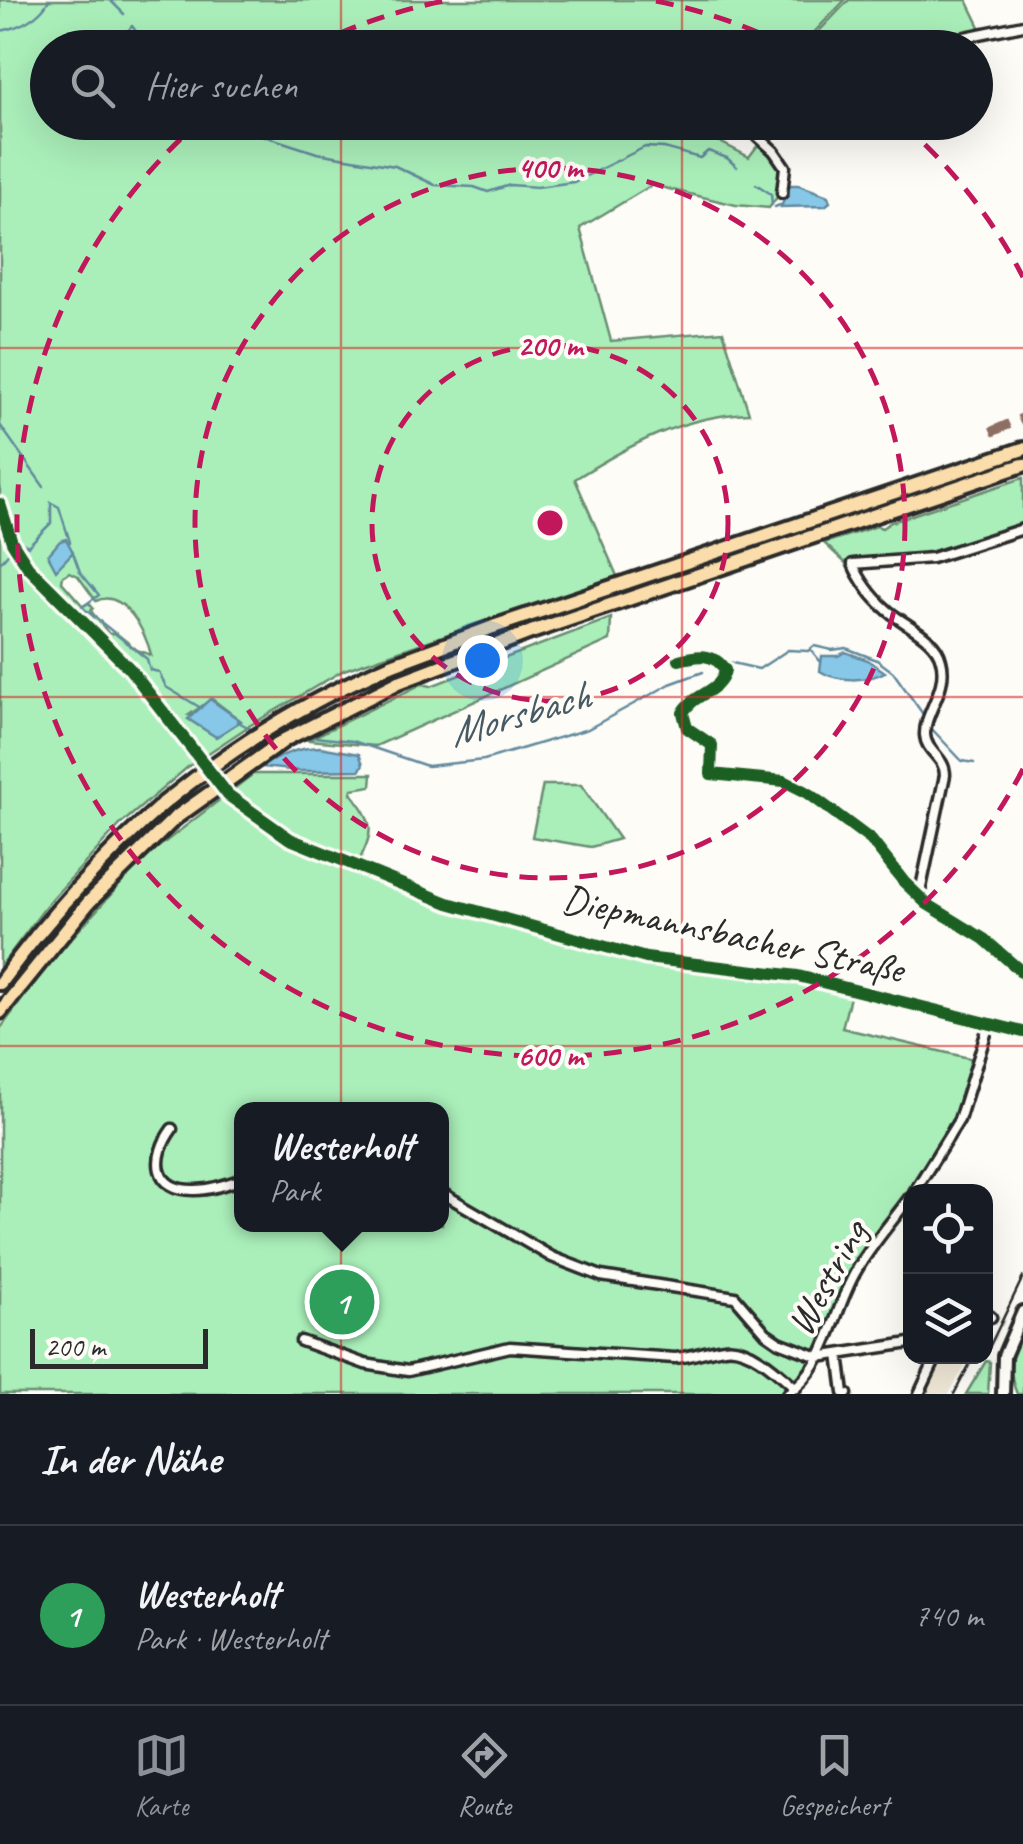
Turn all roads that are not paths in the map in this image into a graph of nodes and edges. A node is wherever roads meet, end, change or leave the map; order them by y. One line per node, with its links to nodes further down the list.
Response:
1 (1023, 26): 2 (street)
2 (993, 32)
3 (762, 140): 4 (street)
4 (782, 193)
5 (1023, 445): 12 (highway, bridge)
6 (1018, 468): 13 (highway, bridge)
7 (0, 504): 14 (street, Diepmannsbacher Straße)
8 (1023, 529): 10 (street)
9 (679, 660): 10 (street)
10 (919, 897): 11 (street)
11 (1023, 973)
12 (0, 983)
13 (0, 1012)
14 (989, 1024): 15 (street, Diepmannsbacher Straße); 18 (street, Westring)
15 (1023, 1032)
16 (172, 1129): 17 (street)
17 (234, 1181)
18 (918, 1184)
19 (449, 1197): 25 (street)
20 (903, 1206): 25 (street, Westring)
21 (1023, 1312): 28 (street)
22 (301, 1341): 27 (street)
23 (903, 1344): 24 (street)
24 (839, 1354): 25 (street); 30 (street)
25 (818, 1356): 27 (street, Westring)
26 (933, 1364): 31 (street)
27 (796, 1388): 29 (street)
28 (1006, 1391)
29 (787, 1394)
30 (847, 1394)
31 (919, 1394)

